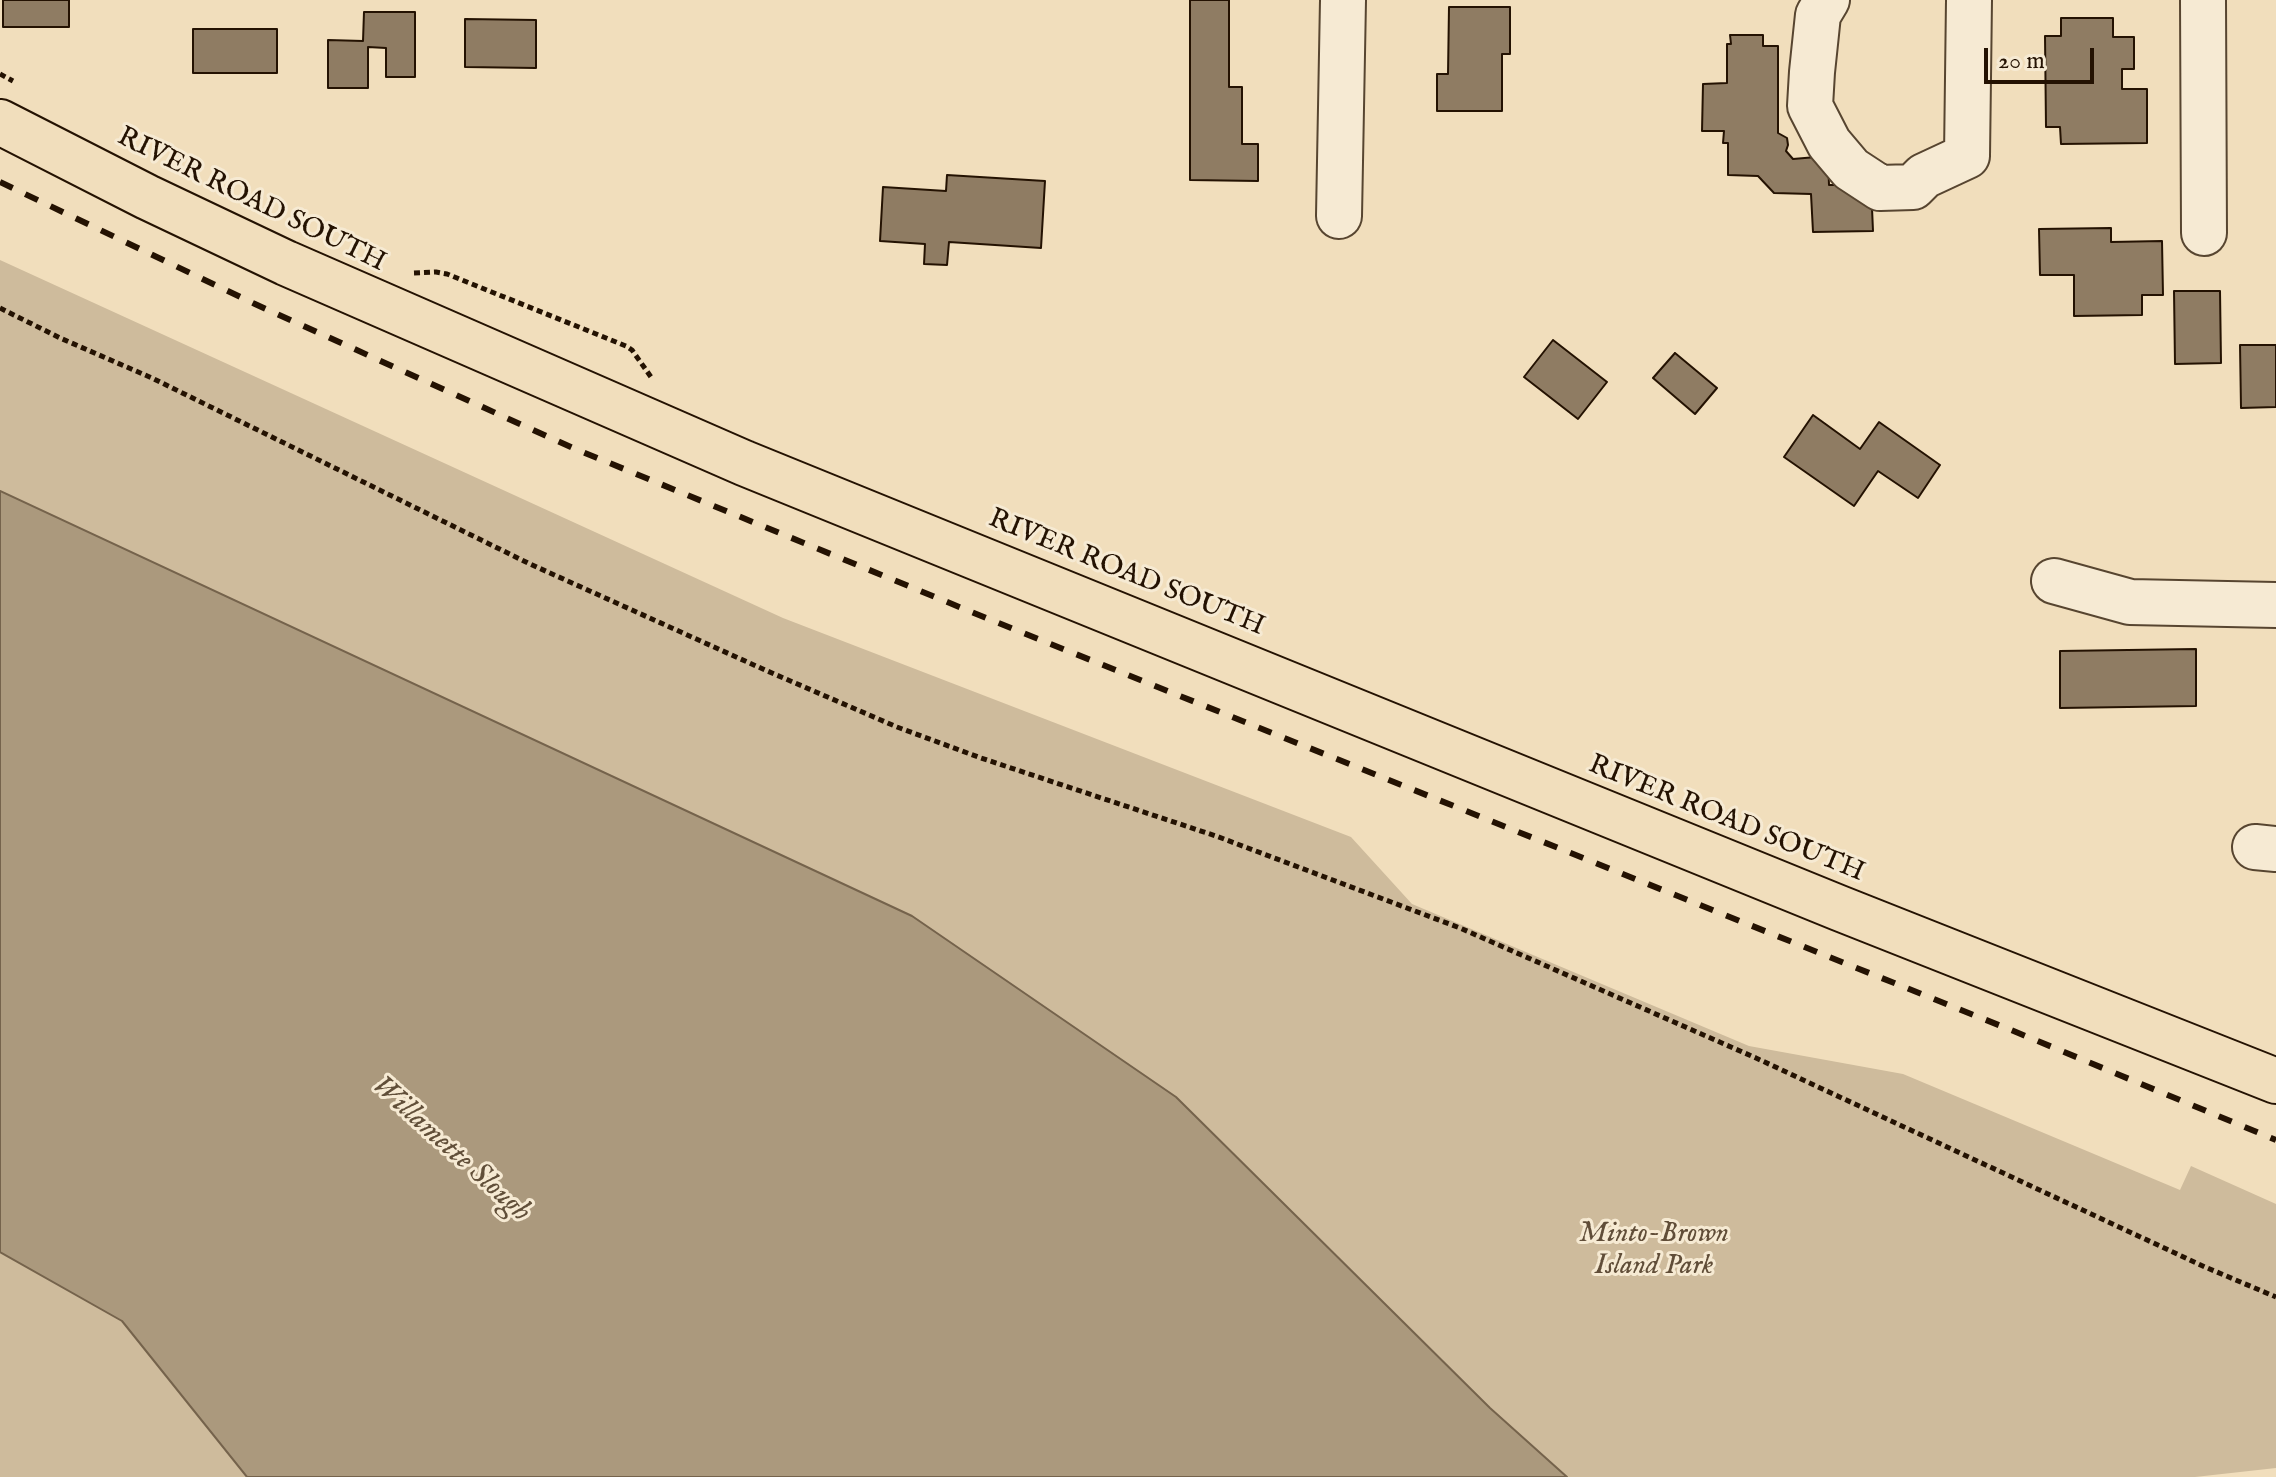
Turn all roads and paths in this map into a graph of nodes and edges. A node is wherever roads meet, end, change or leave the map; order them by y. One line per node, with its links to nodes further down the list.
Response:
1 (1343, 0): 7 (street)
2 (1827, 0): 3 (street)
3 (1969, 0)
4 (2203, 0): 8 (street)
5 (0, 74): 6 (path)
6 (11, 104): 14 (main road, RIVER ROAD SOUTH)
7 (1339, 216)
8 (2204, 233)
9 (401, 273): 11 (path, RIVER ROAD SOUTH)
10 (0, 308): 15 (path)
11 (657, 381)
12 (2054, 581): 13 (street)
13 (2276, 605)
14 (2276, 1081)
15 (2276, 1297)

